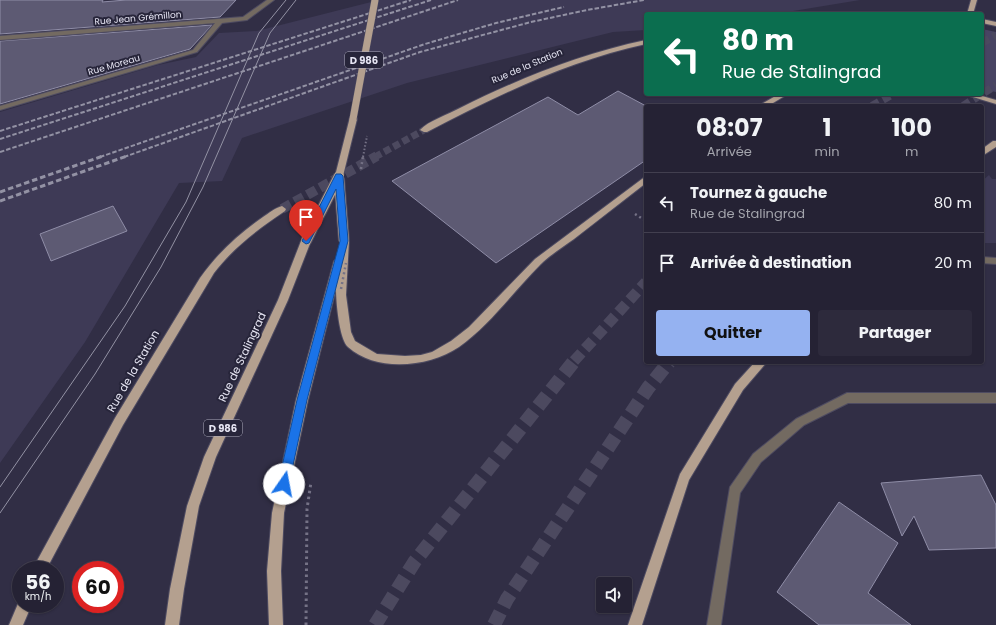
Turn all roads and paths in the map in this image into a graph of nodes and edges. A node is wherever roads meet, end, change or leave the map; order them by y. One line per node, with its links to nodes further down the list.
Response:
1 (271, 0): 5 (street, Rue Jean Grémillon)
2 (375, 0): 20 (main road, Rue de Stalingrad / D 986, bridge)
3 (974, 0): 4 (main road)
4 (971, 12)
5 (221, 20): 8 (street, Rue Jean Grémillon); 14 (street, Rue Moreau)
6 (984, 21): 7 (main road)
7 (996, 24)
8 (0, 38)
9 (644, 42): 15 (main road, Rue de la Station)
10 (780, 96): 13 (main road)
11 (974, 96): 12 (main road)
12 (996, 102)
13 (766, 104)
14 (0, 108)
15 (424, 130)
16 (367, 134): 19 (path, bridge)
17 (996, 143): 18 (main road)
18 (984, 152)
19 (361, 172)
20 (339, 176): 23 (main road, Rue de Stalingrad, bridge); 32 (main road, Rue de Stalingrad / D 986, bridge)
21 (644, 181): 25 (main road)
22 (282, 210): 29 (main road, Rue de la Station)
23 (344, 241): 25 (main road); 33 (main road, Rue de Stalingrad)
24 (346, 258): 25 (path, bridge)
25 (341, 289)
26 (760, 364): 35 (main road)
27 (996, 398): 36 (street)
28 (312, 478): 34 (path)
29 (44, 561)
30 (21, 613): 31 (main road)
31 (16, 625)
32 (172, 625)
33 (276, 625)
34 (306, 625)
35 (635, 625)
36 (714, 625)

